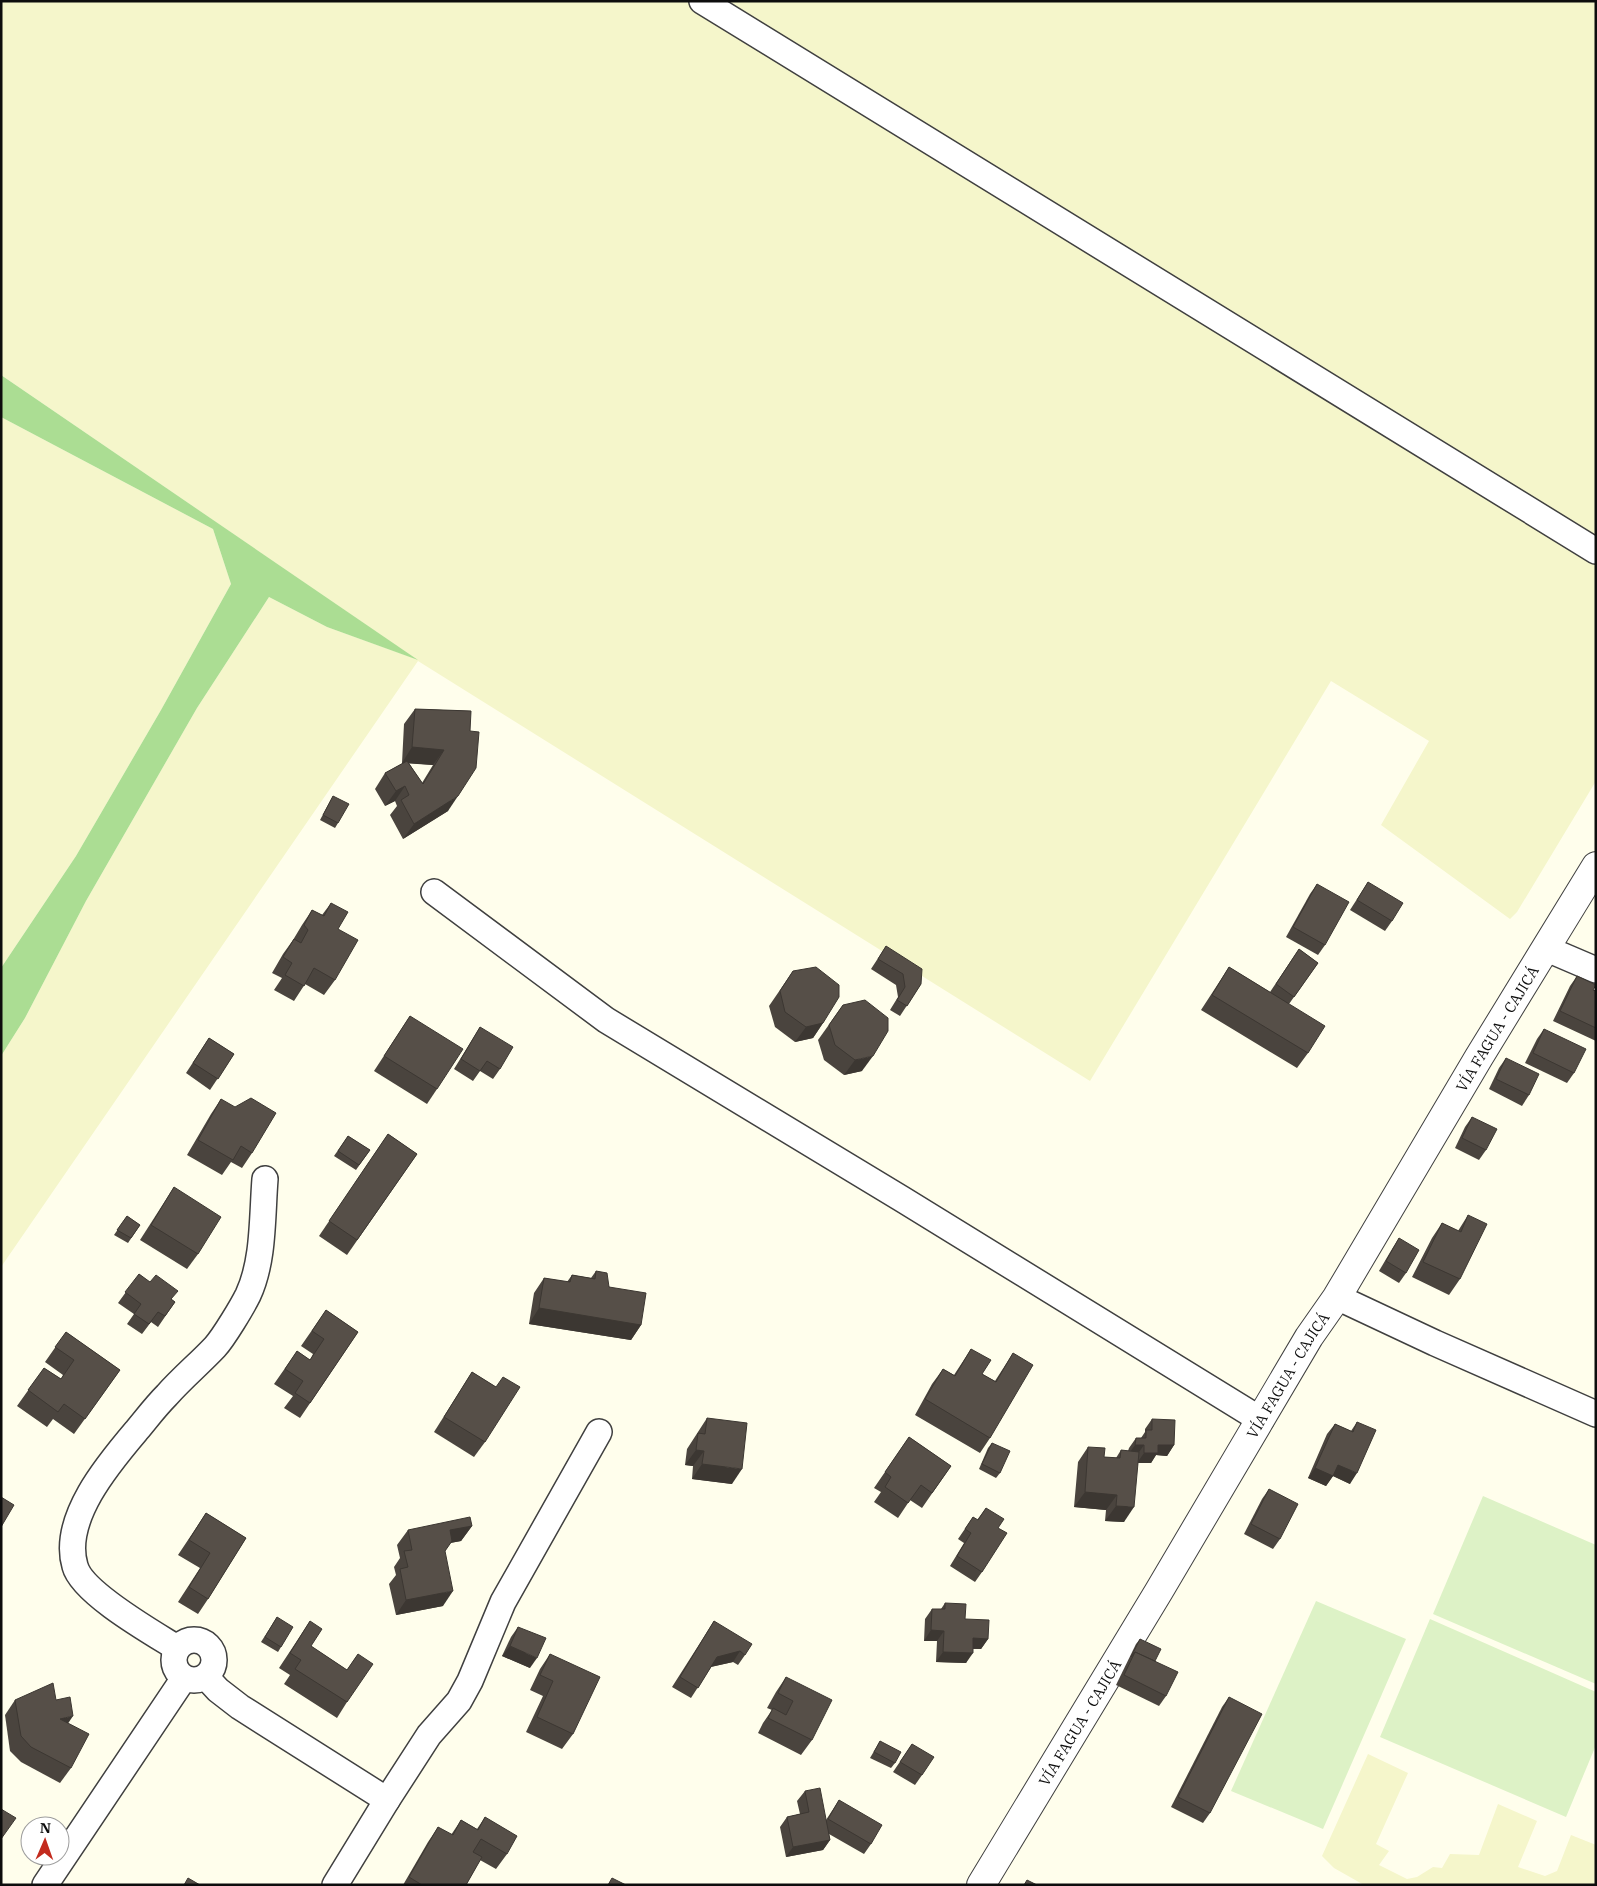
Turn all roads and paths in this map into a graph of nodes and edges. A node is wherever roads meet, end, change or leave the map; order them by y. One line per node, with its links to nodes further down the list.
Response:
1 (702, 1): 2 (street)
2 (1596, 550)
3 (1596, 866): 5 (street, VÍA FAGUA - CAJICÁ)
4 (434, 892): 10 (street)
5 (1547, 949): 6 (street); 8 (street, VÍA FAGUA - CAJICÁ)
6 (1596, 970)
7 (265, 1180): 12 (street)
8 (1337, 1297): 9 (street); 10 (street, VÍA FAGUA - CAJICÁ)
9 (1596, 1414)
10 (1261, 1420): 17 (street, VÍA FAGUA - CAJICÁ)
11 (599, 1432): 14 (street)
12 (177, 1648): 13 (street); 13 (street)
13 (195, 1677): 14 (street); 15 (street)
14 (387, 1800): 16 (street)
15 (45, 1885)
16 (335, 1885)
17 (982, 1885)

